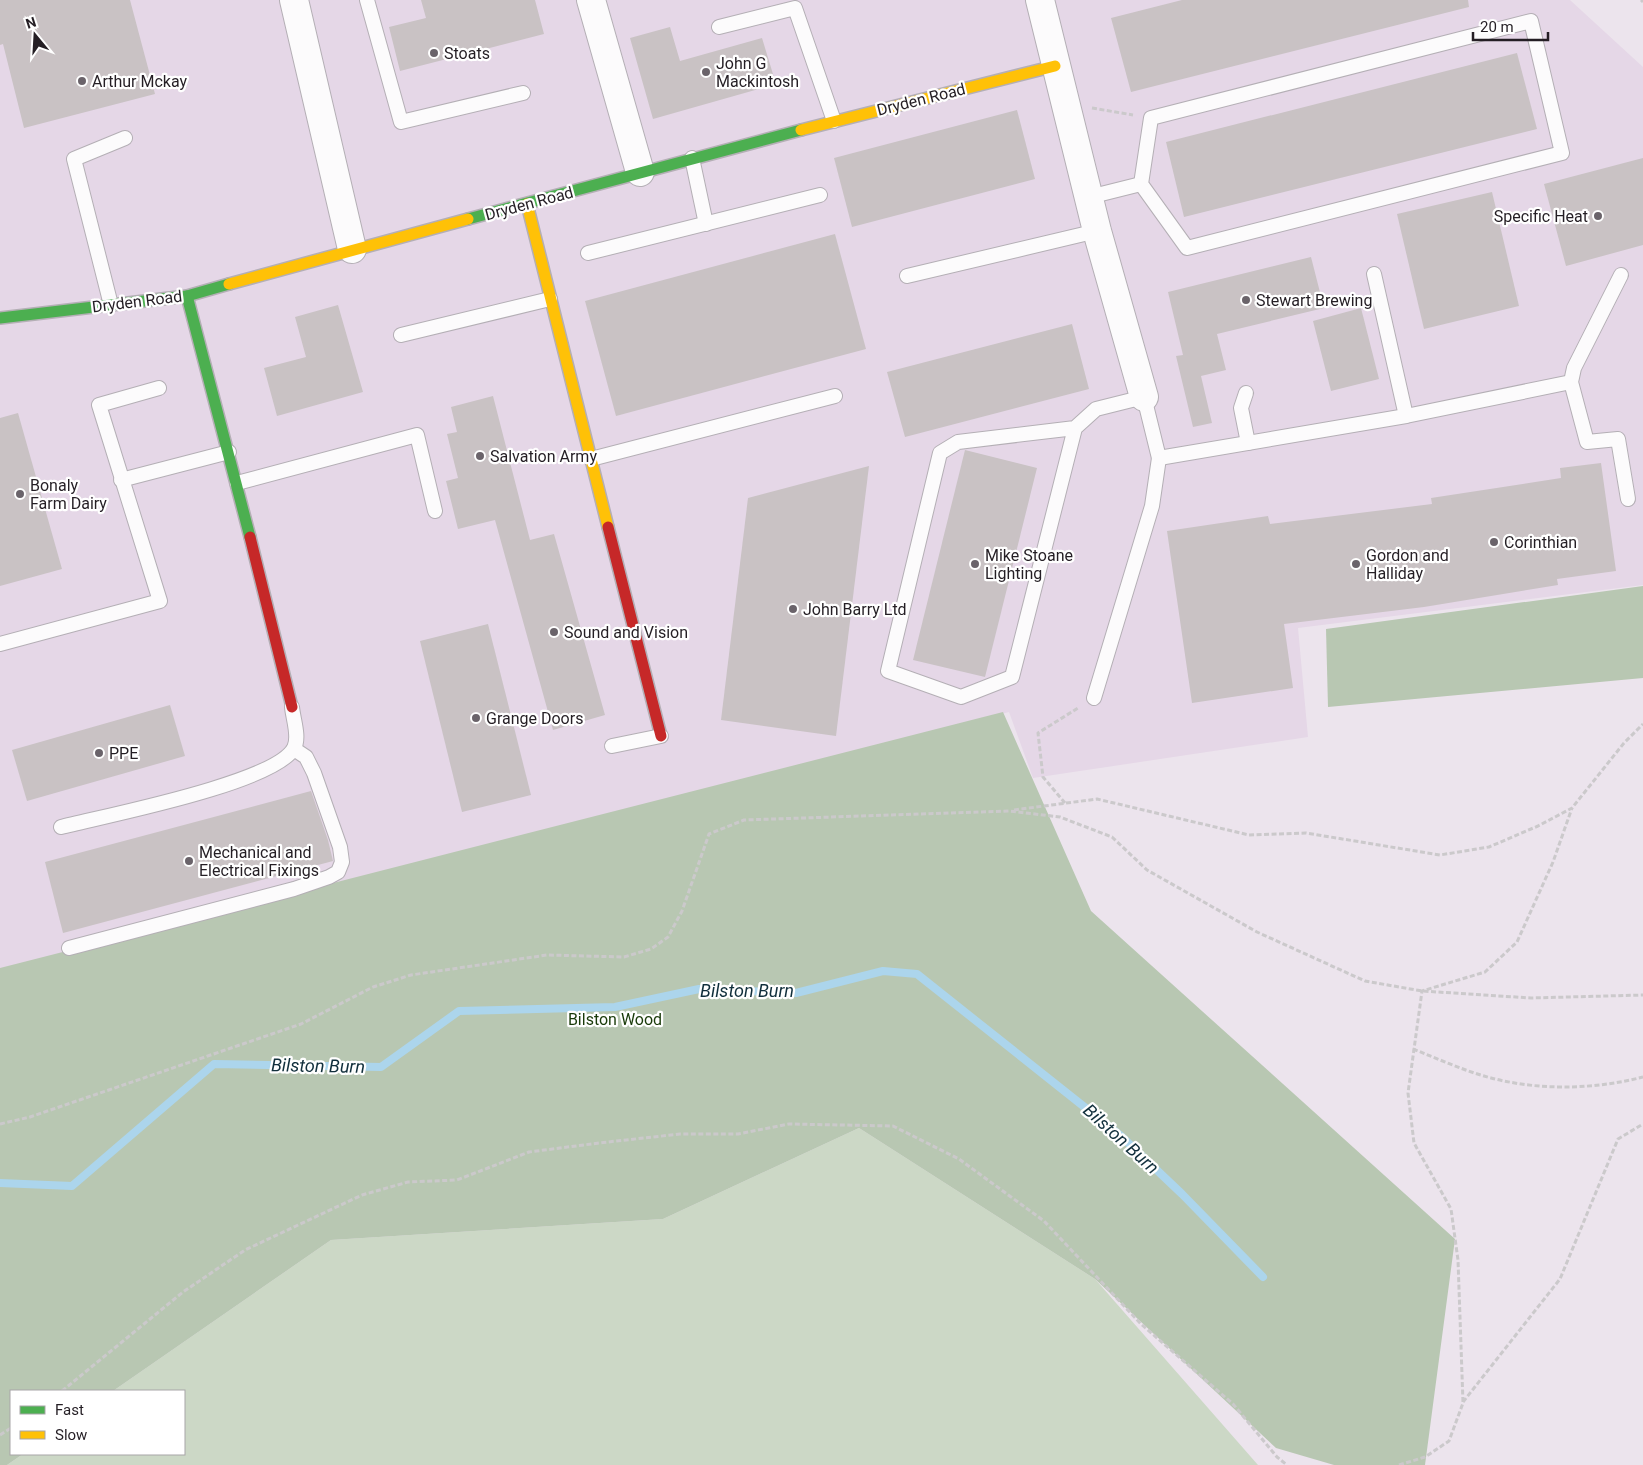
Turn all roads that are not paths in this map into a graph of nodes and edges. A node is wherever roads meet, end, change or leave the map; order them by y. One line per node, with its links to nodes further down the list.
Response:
1 (294, 0): 18 (street)
2 (367, 0): 7 (lane)
3 (591, 0): 11 (street)
4 (1040, 0): 6 (street)
5 (719, 27): 8 (lane)
6 (1055, 66): 8 (street, Dryden Road); 14 (street)
7 (523, 94)
8 (834, 121): 10 (street, Dryden Road)
9 (124, 138): 25 (lane)
10 (692, 158): 11 (street, Dryden Road); 16 (lane)
11 (640, 172): 15 (street, Dryden Road)
12 (1141, 184): 12 (lane); 14 (lane)
13 (820, 195): 16 (lane)
14 (1089, 197): 17 (street)
15 (528, 204): 18 (street, Dryden Road); 24 (street)
16 (706, 224): 19 (lane)
17 (1097, 231): 22 (lane); 32 (street)
18 (352, 248): 23 (street, Dryden Road)
19 (588, 253)
20 (1374, 274): 33 (lane)
21 (1622, 275): 28 (lane)
22 (907, 276)
23 (187, 296): 25 (street, Dryden Road); 36 (street)
24 (550, 299): 27 (lane); 38 (street)
25 (112, 305): 26 (street, Dryden Road)
26 (0, 318)
27 (401, 334)
28 (1572, 382): 33 (lane); 41 (lane)
29 (159, 388): 39 (lane)
30 (1246, 393): 35 (lane)
31 (835, 396): 38 (lane)
32 (1144, 397): 34 (lane); 37 (lane)
33 (1406, 416): 35 (lane)
34 (1075, 428): 34 (lane)
35 (1248, 443): 37 (lane)
36 (229, 452): 39 (lane); 40 (street)
37 (1159, 458): 44 (lane)
38 (591, 459): 46 (street)
39 (121, 480): 43 (lane)
40 (237, 483): 42 (lane); 45 (street)
41 (1628, 499)
42 (436, 511)
43 (0, 644)
44 (1094, 698)
45 (292, 707): 48 (lane)
46 (662, 736): 47 (lane)
47 (612, 746)
48 (294, 749): 49 (lane); 50 (lane)
49 (61, 827)
50 (69, 948)

